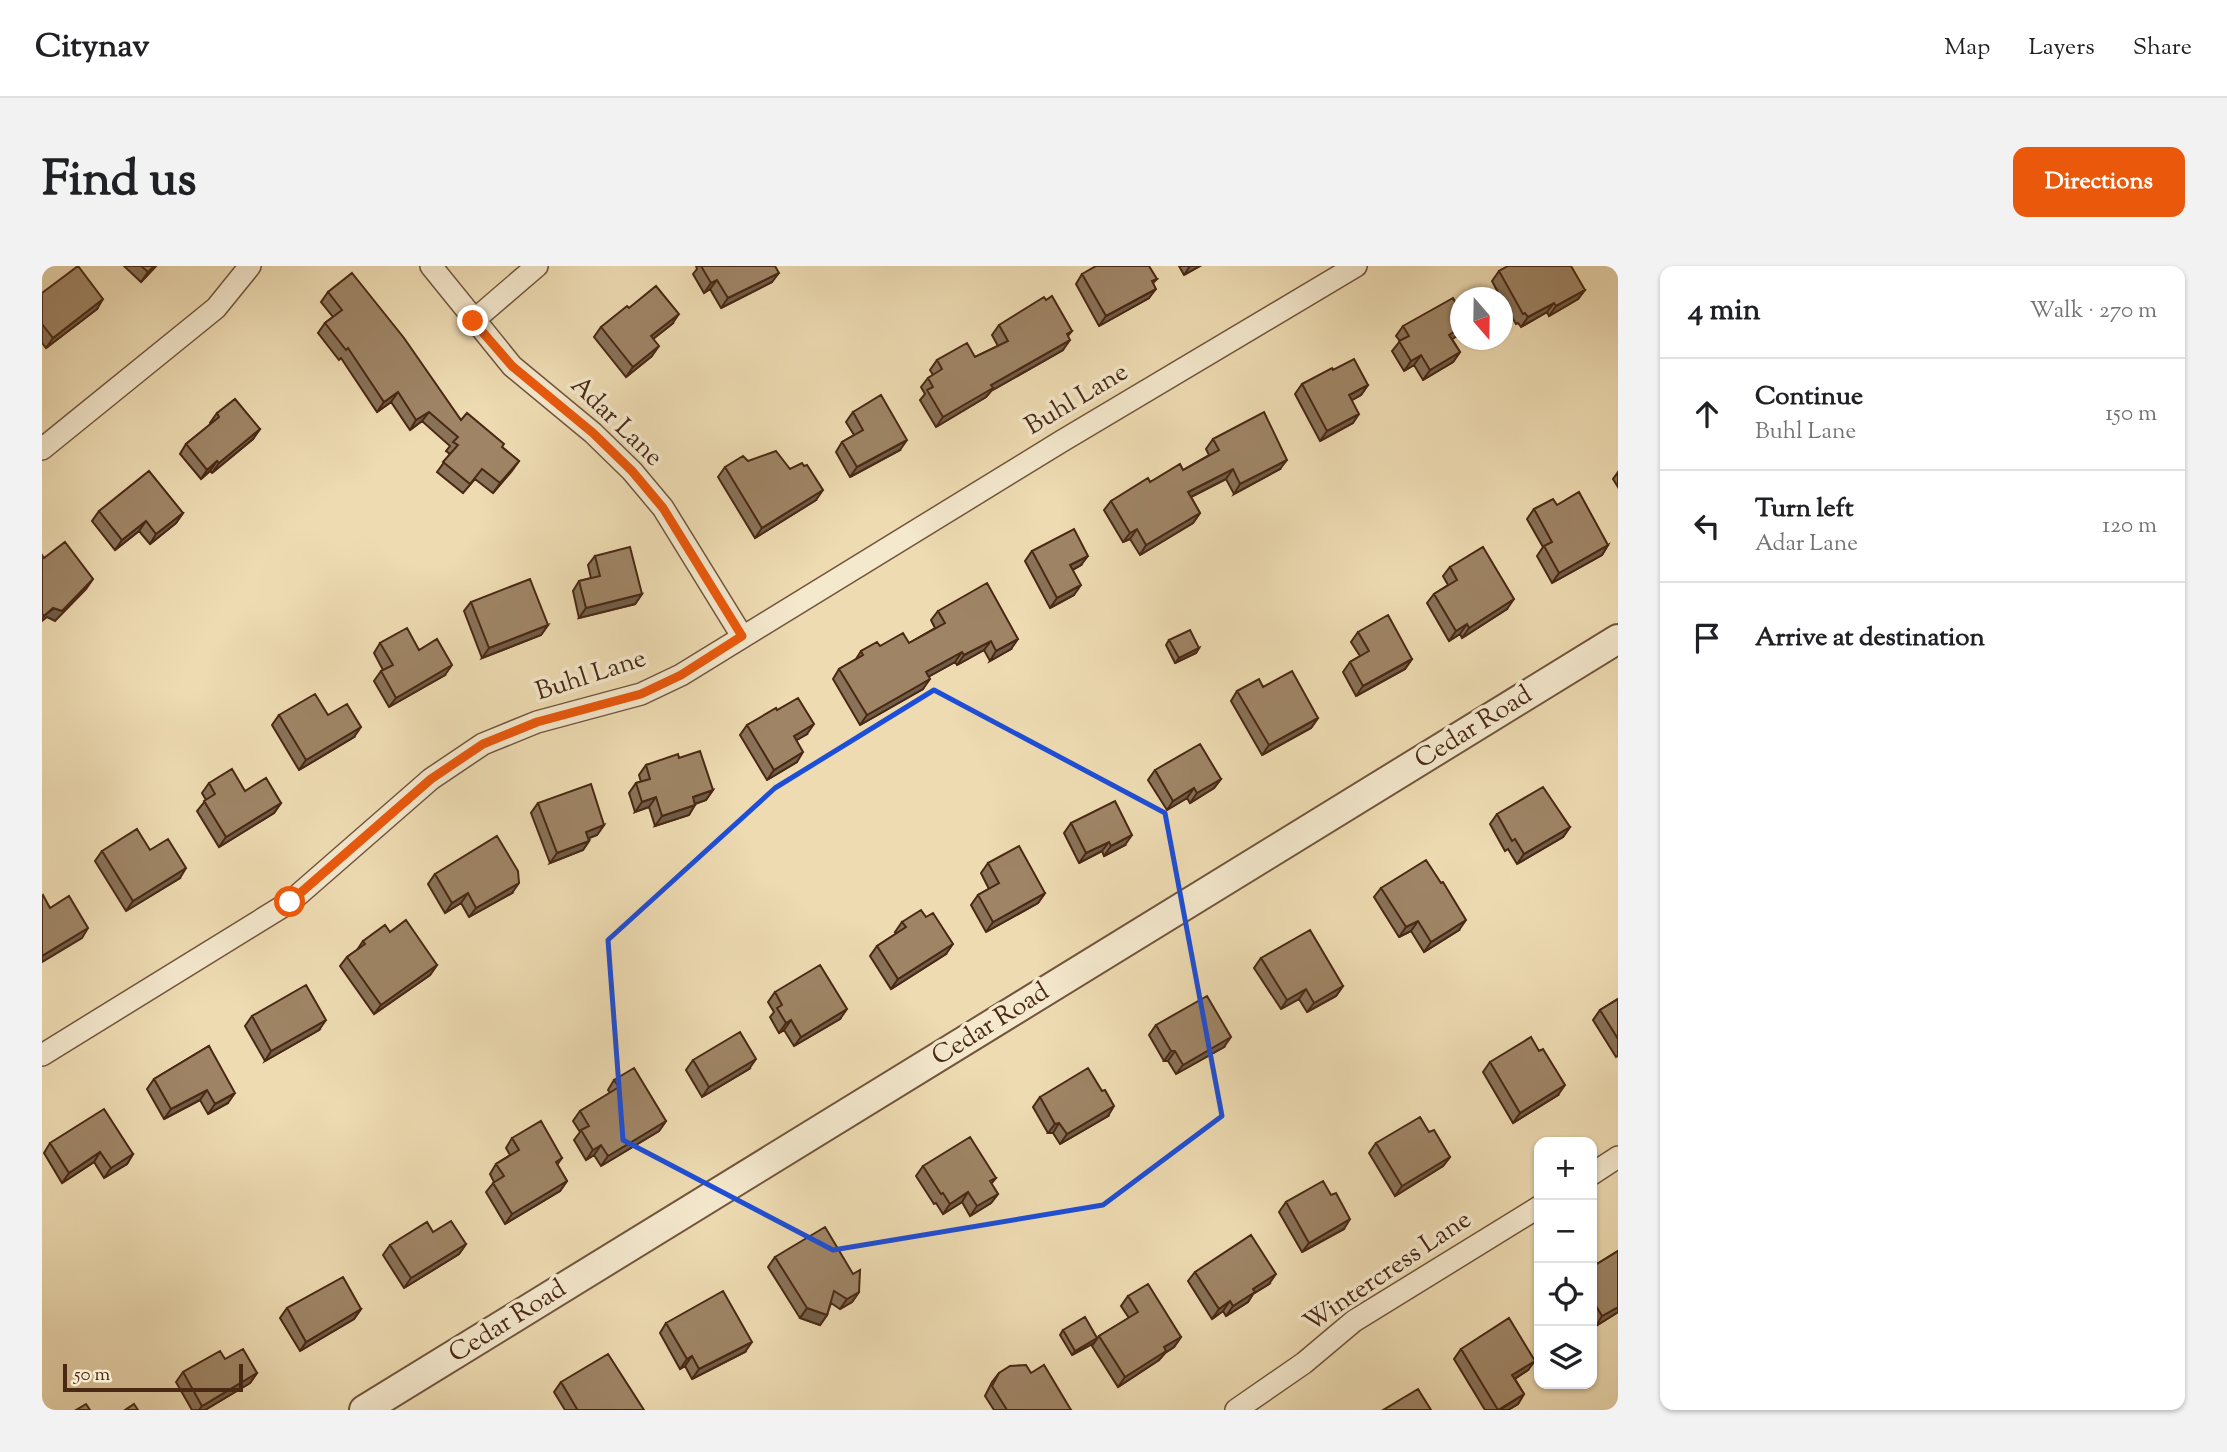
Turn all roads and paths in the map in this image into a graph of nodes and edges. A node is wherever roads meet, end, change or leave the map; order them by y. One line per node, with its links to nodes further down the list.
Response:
1 (250, 266): 6 (street)
2 (431, 266): 5 (street, Adar Lane)
3 (537, 266): 5 (street)
4 (1356, 266): 7 (street, Buhl Lane)
5 (473, 321): 7 (street, Adar Lane)
6 (42, 449)
7 (742, 636): 9 (street, Buhl Lane)
8 (1618, 639): 13 (street, Cedar Road)
9 (42, 1055)
10 (1618, 1157): 11 (street)
11 (1597, 1171)
12 (1534, 1210): 14 (street, Wintercress Lane)
13 (364, 1410)
14 (1236, 1410)

